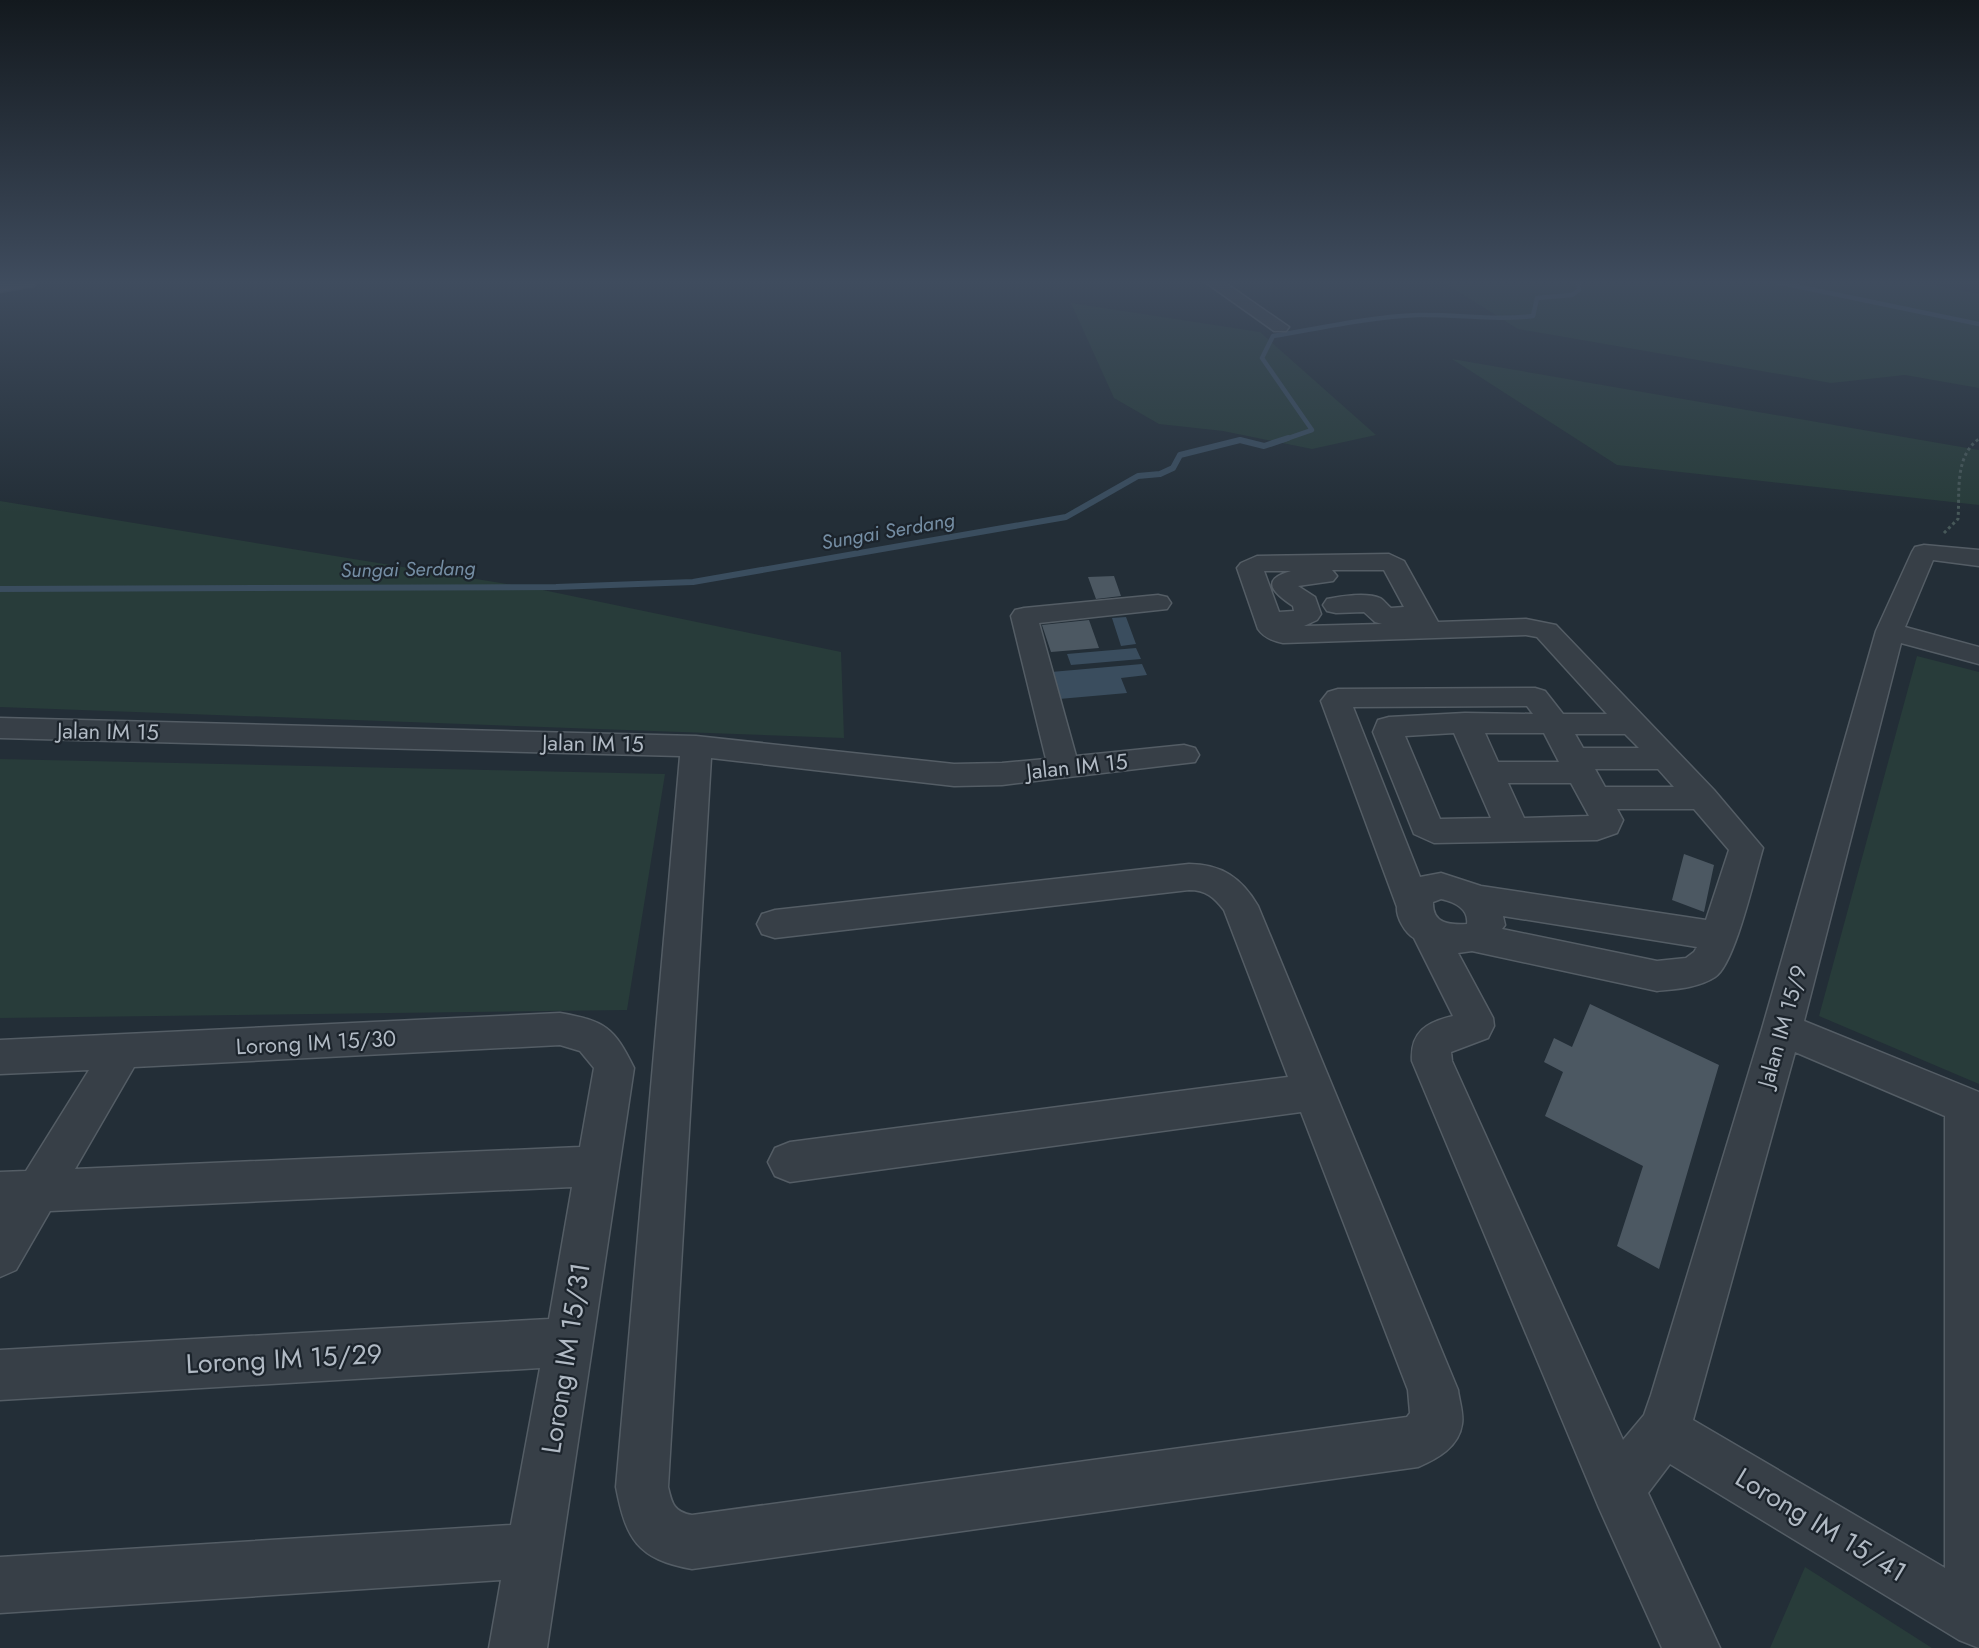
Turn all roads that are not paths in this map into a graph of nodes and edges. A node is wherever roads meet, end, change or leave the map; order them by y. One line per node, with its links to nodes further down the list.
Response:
1 (1979, 558): 8 (street, Jalan IM 15/9)
2 (1321, 569): 3 (street); 3 (street); 5 (street); 6 (street); 6 (street)
3 (1399, 574): 7 (street)
4 (1158, 603): 18 (street)
5 (1336, 605): 7 (street); 9 (street)
6 (1269, 620): 9 (street)
7 (1424, 622): 9 (street); 13 (street)
8 (1890, 631): 10 (street); 28 (street, Jalan IM 15/9)
9 (1348, 632)
10 (1979, 656)
11 (1552, 722): 12 (street); 13 (street); 20 (street); 24 (street)
12 (1465, 723): 19 (street); 22 (street)
13 (1633, 724): 17 (street)
14 (0, 728): 15 (street, Jalan IM 15)
15 (696, 746): 18 (street, Jalan IM 15); 32 (street)
16 (1184, 755): 18 (street, Jalan IM 15)
17 (1667, 759): 20 (street); 21 (street)
18 (1064, 768)
19 (1488, 773): 20 (street); 22 (street)
20 (1582, 776): 21 (street); 22 (street)
21 (1703, 798): 26 (street)
22 (1513, 830)
23 (1473, 898): 24 (street); 26 (street); 27 (street)
24 (1420, 916): 27 (street); 41 (street)
25 (775, 924): 32 (street)
26 (1718, 936): 27 (street)
27 (1475, 938)
28 (1782, 1029): 33 (street); 40 (street, Jalan IM 15/9)
29 (122, 1052): 30 (street, Lorong IM 15/30); 31 (street, Lorong IM 15/30); 36 (street)
30 (0, 1057)
31 (614, 1068): 35 (street, Lorong IM 15/31)
32 (1315, 1092): 34 (street)
33 (1972, 1108): 44 (street)
34 (790, 1162)
35 (598, 1166): 36 (street); 38 (street, Lorong IM 15/31)
36 (20, 1192): 37 (street)
37 (0, 1254)
38 (569, 1342): 39 (street, Lorong IM 15/29); 42 (street, Lorong IM 15/31)
39 (0, 1375)
40 (1664, 1431): 41 (street, Jalan IM 15/9); 44 (street, Lorong IM 15/41)
41 (1618, 1489): 46 (street)
42 (534, 1551): 43 (street); 45 (street, Lorong IM 15/31)
43 (0, 1585)
44 (1976, 1618)
45 (518, 1648)
46 (1691, 1648)

